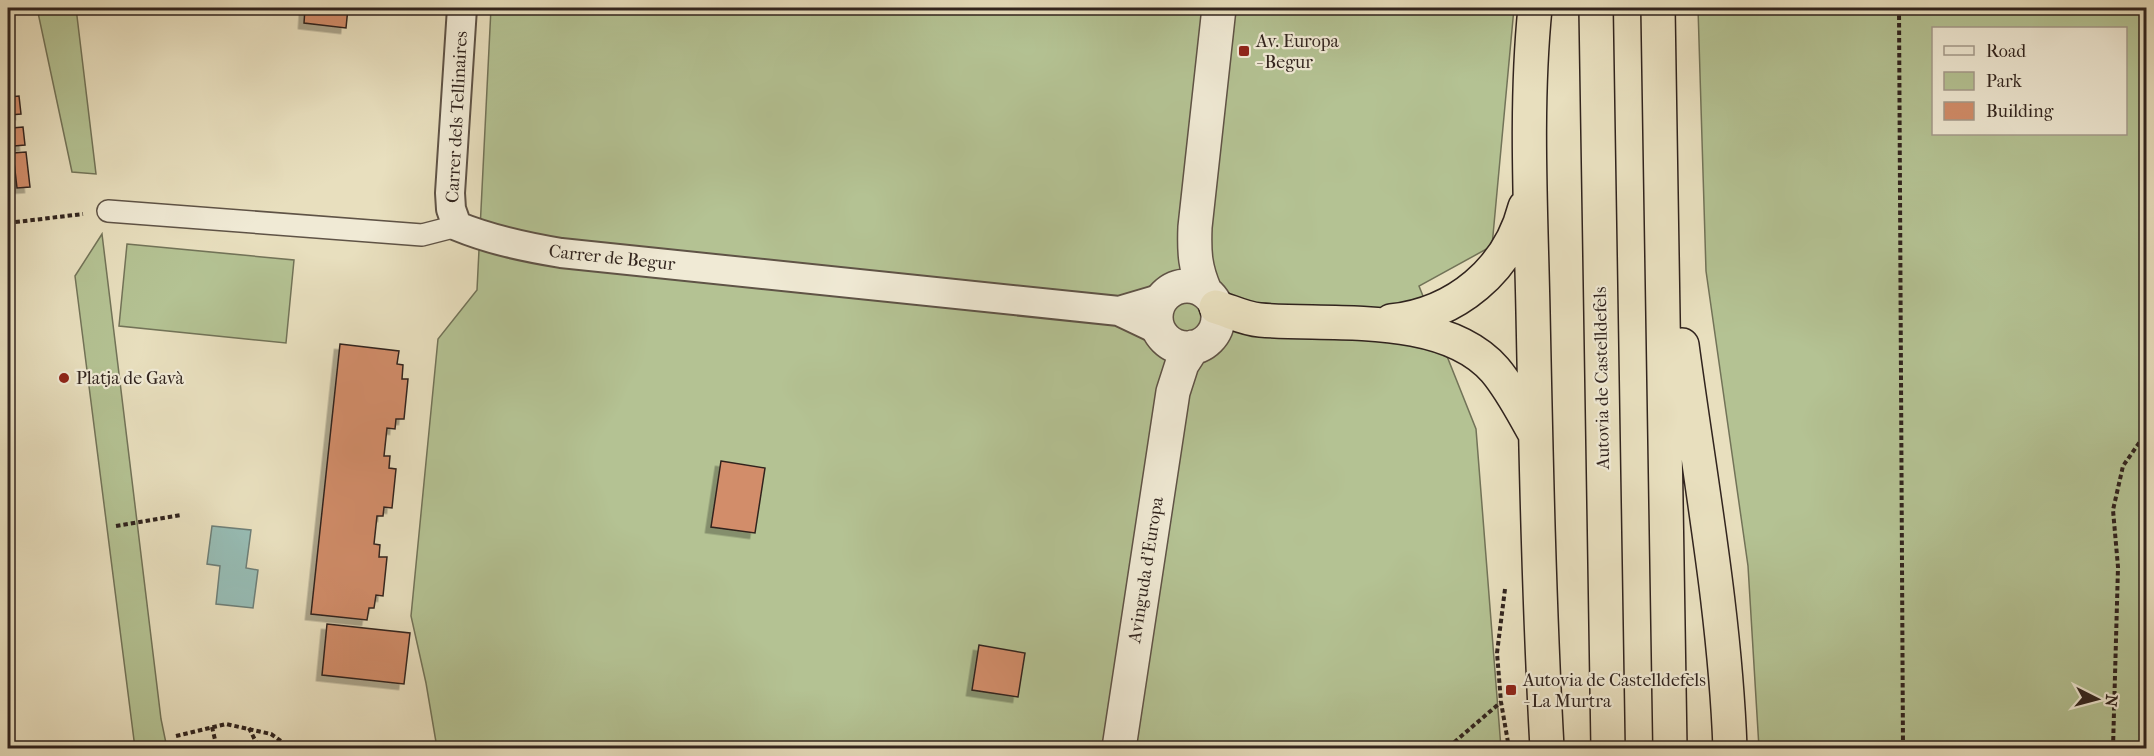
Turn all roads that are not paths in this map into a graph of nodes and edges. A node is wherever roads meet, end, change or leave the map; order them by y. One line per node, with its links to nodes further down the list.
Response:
1 (462, 8): 9 (street, Carrer dels Tellinaires)
2 (1219, 8): 10 (street, Avinguda d'Europa)
3 (1535, 8): 6 (highway)
4 (1596, 8): 18 (highway, Autovia de Castelldefels)
5 (1658, 8): 7 (highway)
6 (1530, 163): 13 (highway); 15 (highway)
7 (1661, 197): 19 (highway); 20 (highway)
8 (108, 211): 9 (street)
9 (457, 226): 12 (street, Carrer de Begur)
10 (1195, 227): 11 (street, Avinguda d'Europa); 14 (street, Avinguda d'Europa)
11 (1167, 294): 12 (street, Carrer de Begur); 14 (street)
12 (1119, 311): 14 (street, Carrer de Begur)
13 (1363, 323): 14 (highway); 15 (highway)
14 (1193, 325): 16 (street, Avinguda d'Europa)
15 (1536, 436): 17 (highway)
16 (1119, 748)
17 (1547, 748)
18 (1608, 748)
19 (1670, 748)
20 (1730, 748)

